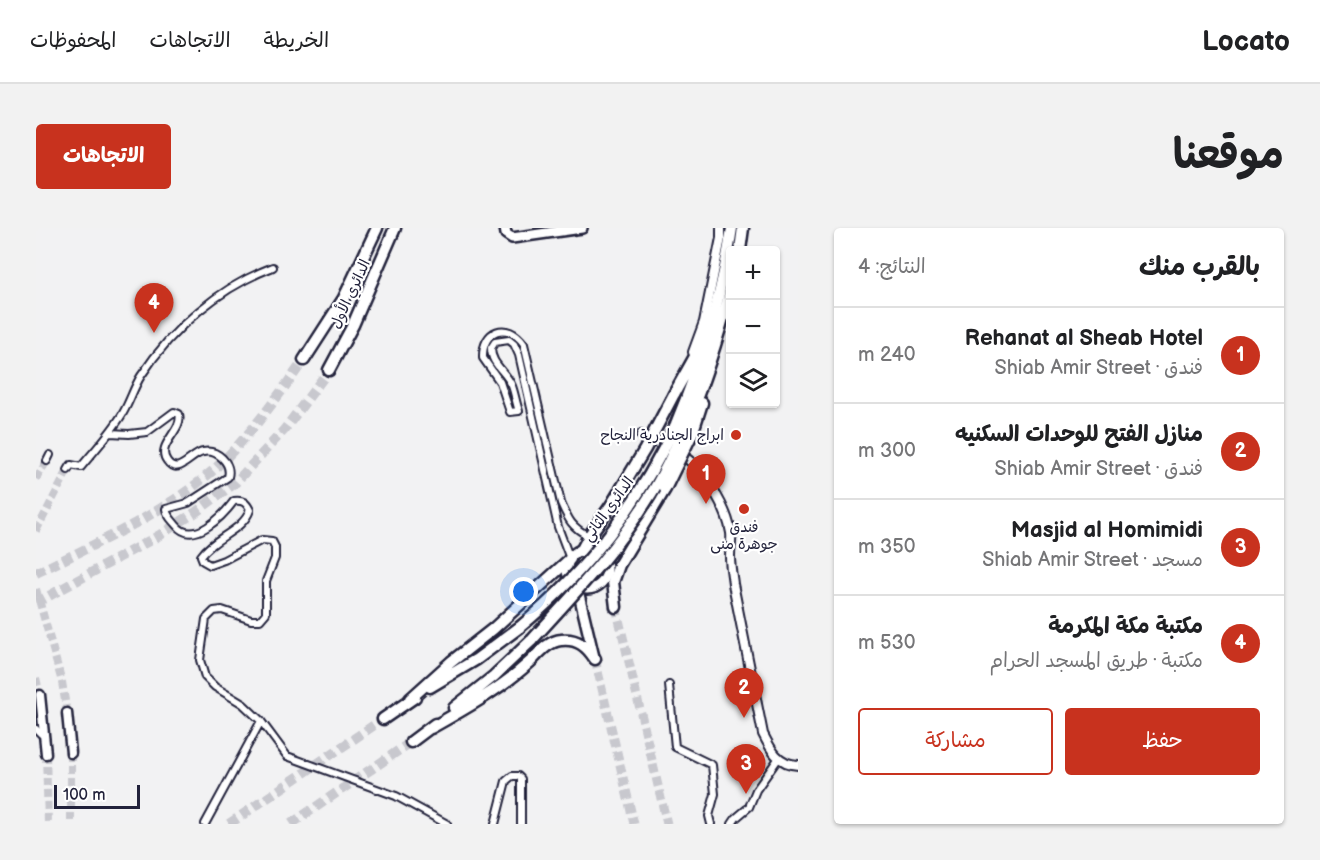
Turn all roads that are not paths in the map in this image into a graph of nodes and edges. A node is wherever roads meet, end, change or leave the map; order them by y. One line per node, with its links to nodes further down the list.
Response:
1 (377, 228): 14 (highway, الدائري الأول)
2 (395, 228): 16 (highway, الدائري الأول)
3 (582, 228): 7 (main road)
4 (721, 228): 15 (street)
5 (732, 228): 8 (highway, الدائري الثاني)
6 (743, 228): 9 (highway, الدائري الثاني)
7 (504, 229)
8 (734, 246)
9 (737, 246)
10 (273, 267): 18 (street)
11 (726, 280): 13 (highway, الدائري الثاني)
12 (728, 300): 17 (highway)
13 (711, 328): 15 (highway); 17 (highway, الدائري الثاني)
14 (304, 360)
15 (688, 366): 21 (highway, bridge)
16 (329, 370)
17 (684, 429): 26 (highway, bridge); 30 (highway, الدائري الثاني, bridge); 34 (highway, الدائري الثاني, bridge)
18 (110, 433): 20 (street); 33 (street)
19 (641, 435): 41 (street)
20 (70, 467)
21 (589, 536): 22 (highway); 23 (street)
22 (581, 551): 23 (main road); 24 (main road)
23 (570, 559): 25 (main road); 30 (highway)
24 (606, 575): 25 (main road); 26 (main road)
25 (577, 586): 27 (main road)
26 (616, 607)
27 (595, 659): 34 (highway)
28 (669, 685): 47 (street)
29 (40, 695): 36 (main road)
30 (410, 699): 32 (highway, الدائري الثاني)
31 (67, 713): 38 (main road)
32 (383, 718)
33 (261, 721): 43 (street); 44 (street)
34 (430, 728): 37 (highway, الدائري الثاني)
35 (36, 729): 36 (street)
36 (45, 735): 39 (main road)
37 (411, 742)
38 (71, 753)
39 (46, 754)
40 (798, 756): 42 (street)
41 (778, 759): 42 (street); 48 (street)
42 (797, 765)
43 (204, 824)
44 (447, 824)
45 (495, 824): 46 (street)
46 (521, 824)
47 (711, 824)
48 (732, 824)

